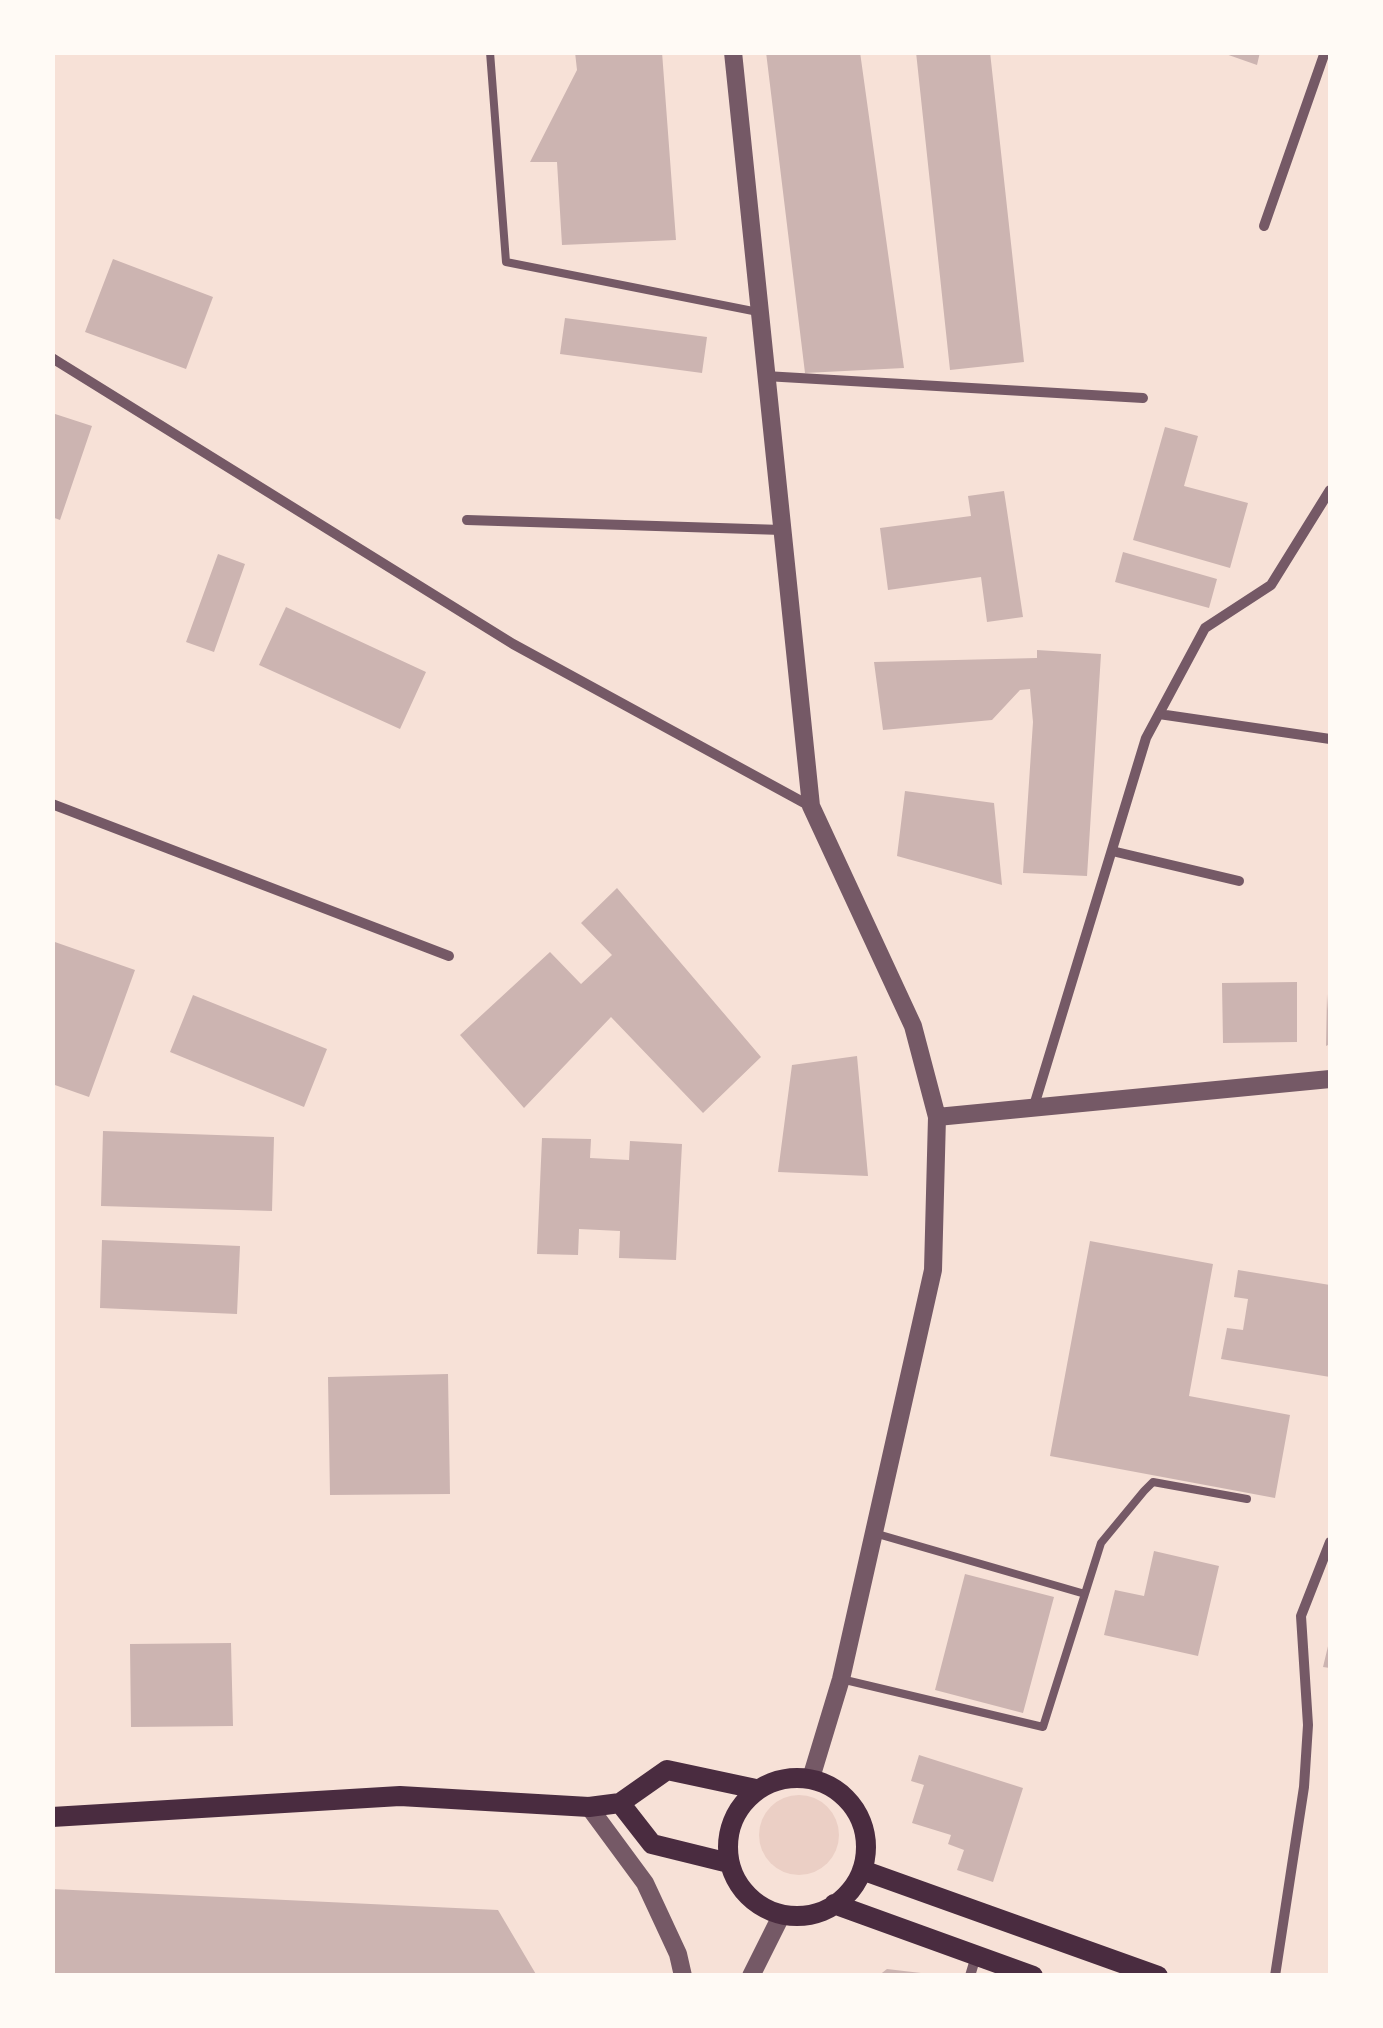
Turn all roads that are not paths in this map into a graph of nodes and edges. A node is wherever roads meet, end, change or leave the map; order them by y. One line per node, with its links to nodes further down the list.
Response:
1 (490, 52): 5 (lane)
2 (732, 52): 5 (street)
3 (1325, 52): 4 (street)
4 (1264, 226)
5 (762, 313): 7 (street)
6 (52, 358): 16 (street)
7 (766, 376): 8 (street); 12 (street)
8 (1143, 398)
9 (1330, 490): 10 (street)
10 (1326, 506): 13 (street)
11 (467, 520): 12 (street)
12 (782, 530): 16 (street)
13 (1159, 714): 14 (street); 17 (street)
14 (1330, 739)
15 (52, 804): 19 (street)
16 (811, 806): 22 (street)
17 (1112, 851): 18 (street); 21 (street)
18 (1240, 881)
19 (449, 956)
20 (1330, 1079): 21 (street)
21 (1033, 1110): 22 (street)
22 (937, 1118): 24 (street)
23 (1247, 1499): 26 (lane)
24 (874, 1533): 26 (lane); 27 (street)
25 (1330, 1542): 42 (street)
26 (1084, 1594): 27 (lane)
27 (841, 1680): 28 (street)
28 (811, 1778): 29 (main road); 34 (main road)
29 (756, 1790): 30 (main road); 33 (main road)
30 (620, 1803): 31 (main road); 33 (main road)
31 (589, 1807): 32 (main road); 38 (street)
32 (52, 1817)
33 (729, 1863): 36 (main road)
34 (862, 1870): 35 (main road); 41 (main road)
35 (834, 1904): 36 (main road); 37 (main road)
36 (780, 1916): 39 (street)
37 (973, 1965): 40 (main road)
38 (683, 1976)
39 (751, 1976)
40 (1032, 1976)
41 (1158, 1976)
42 (1274, 1976)

